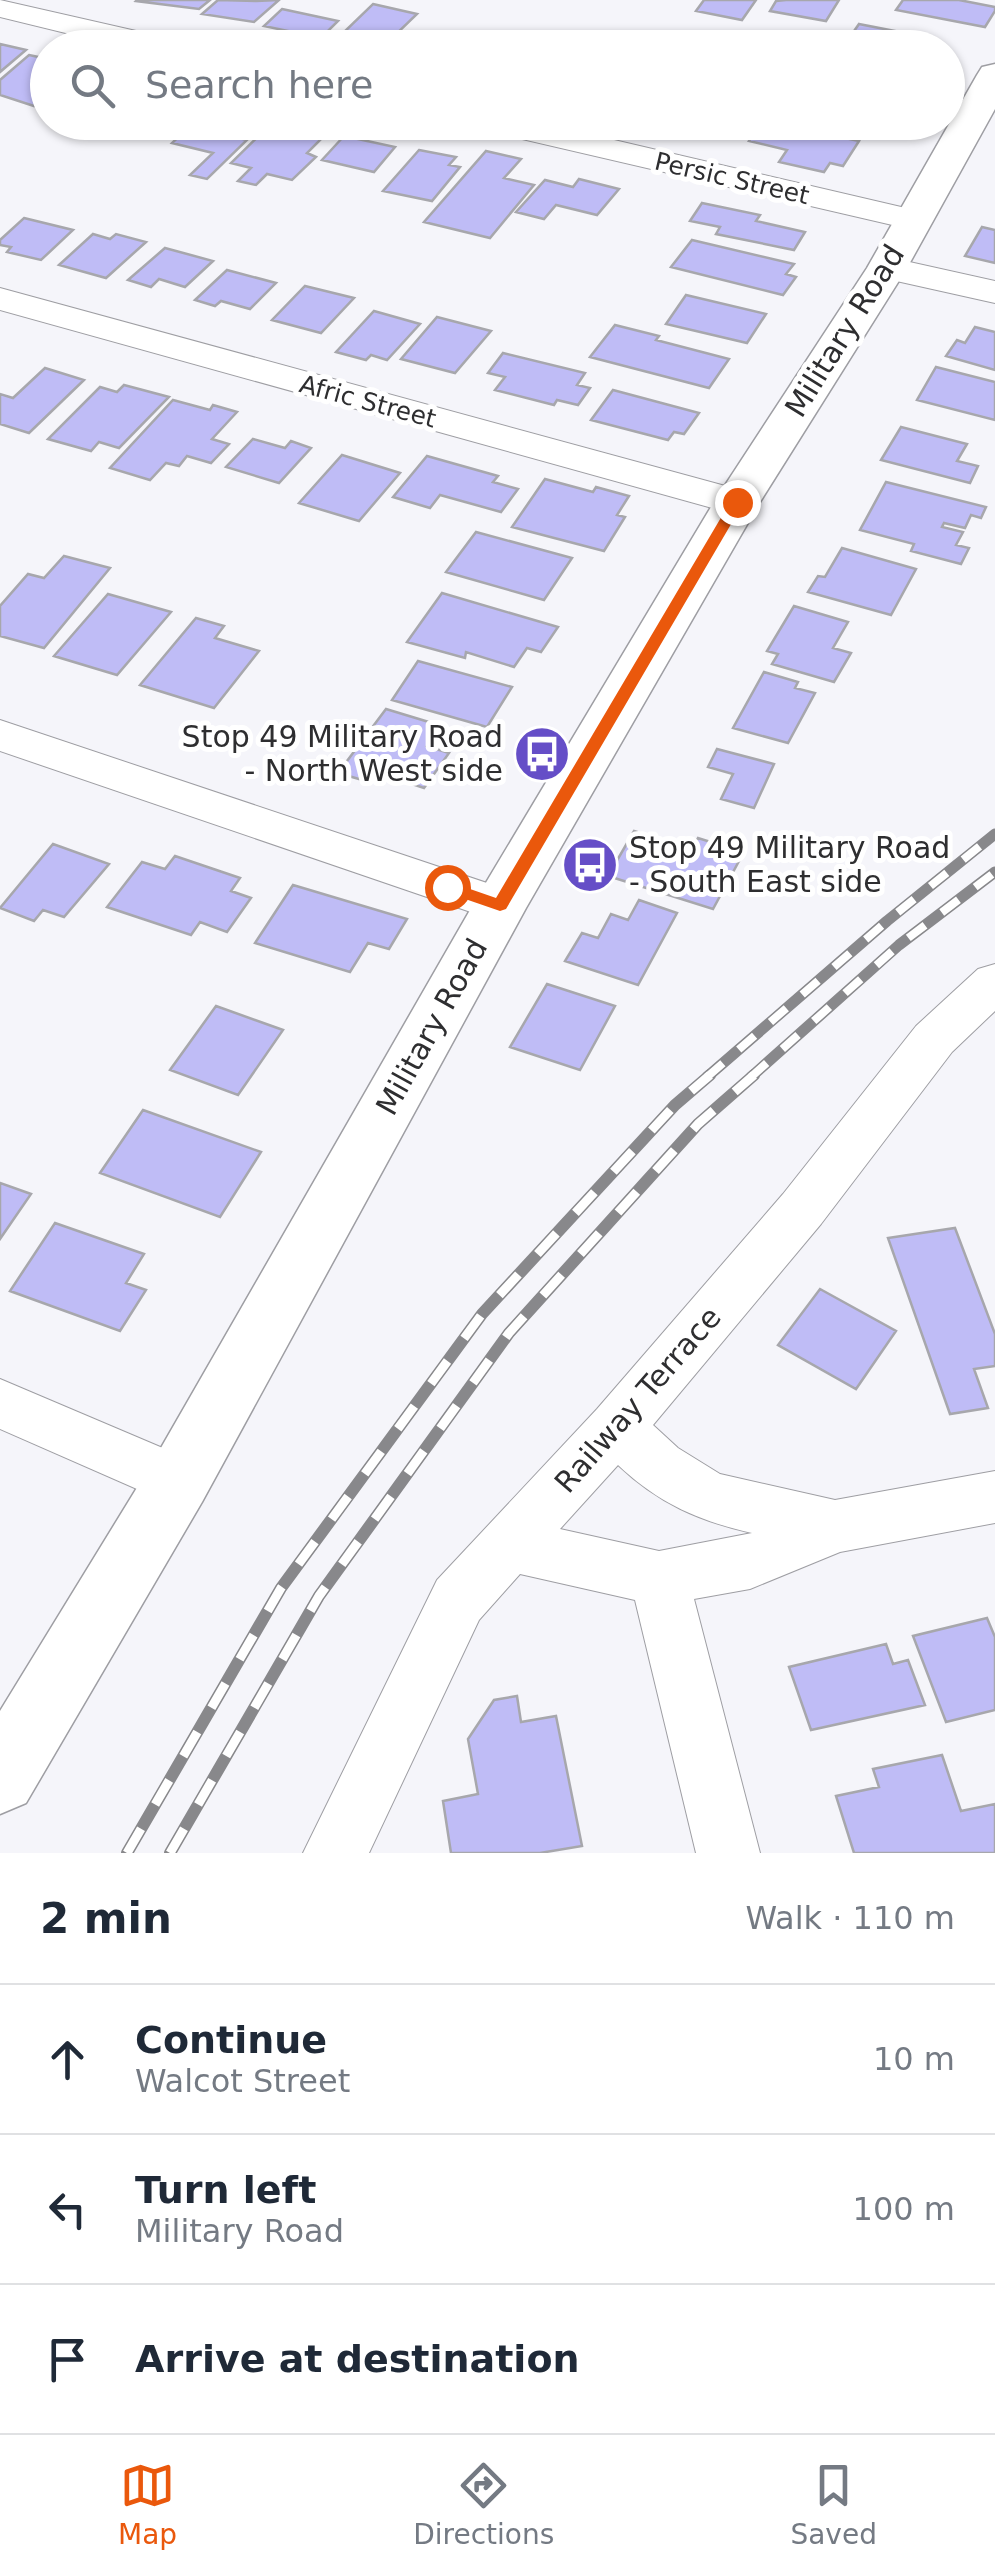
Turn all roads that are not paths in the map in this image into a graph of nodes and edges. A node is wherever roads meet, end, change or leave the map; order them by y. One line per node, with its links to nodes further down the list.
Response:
1 (0, 8): 2 (street)
2 (92, 30)
3 (995, 75): 4 (main road, Military Road)
4 (965, 129)
5 (570, 140): 7 (street, Persic Street)
6 (959, 140): 7 (main road, Military Road)
7 (914, 220): 8 (main road, Military Road)
8 (886, 268): 9 (street); 11 (main road, Military Road)
9 (995, 292)
10 (0, 299): 11 (street, Afric Street)
11 (737, 502): 13 (main road, Military Road)
12 (0, 735): 13 (street)
13 (500, 905): 17 (main road, Military Road)
14 (995, 982): 16 (street, Railway Terrace)
15 (0, 1404): 17 (street)
16 (617, 1427): 19 (street); 20 (street, Railway Terrace)
17 (178, 1481): 22 (main road, Military Road)
18 (995, 1496): 19 (street)
19 (834, 1526): 21 (street)
20 (509, 1545): 21 (street); 23 (street, Railway Terrace)
21 (658, 1578): 24 (street)
22 (0, 1778)
23 (335, 1853)
24 (728, 1853)

